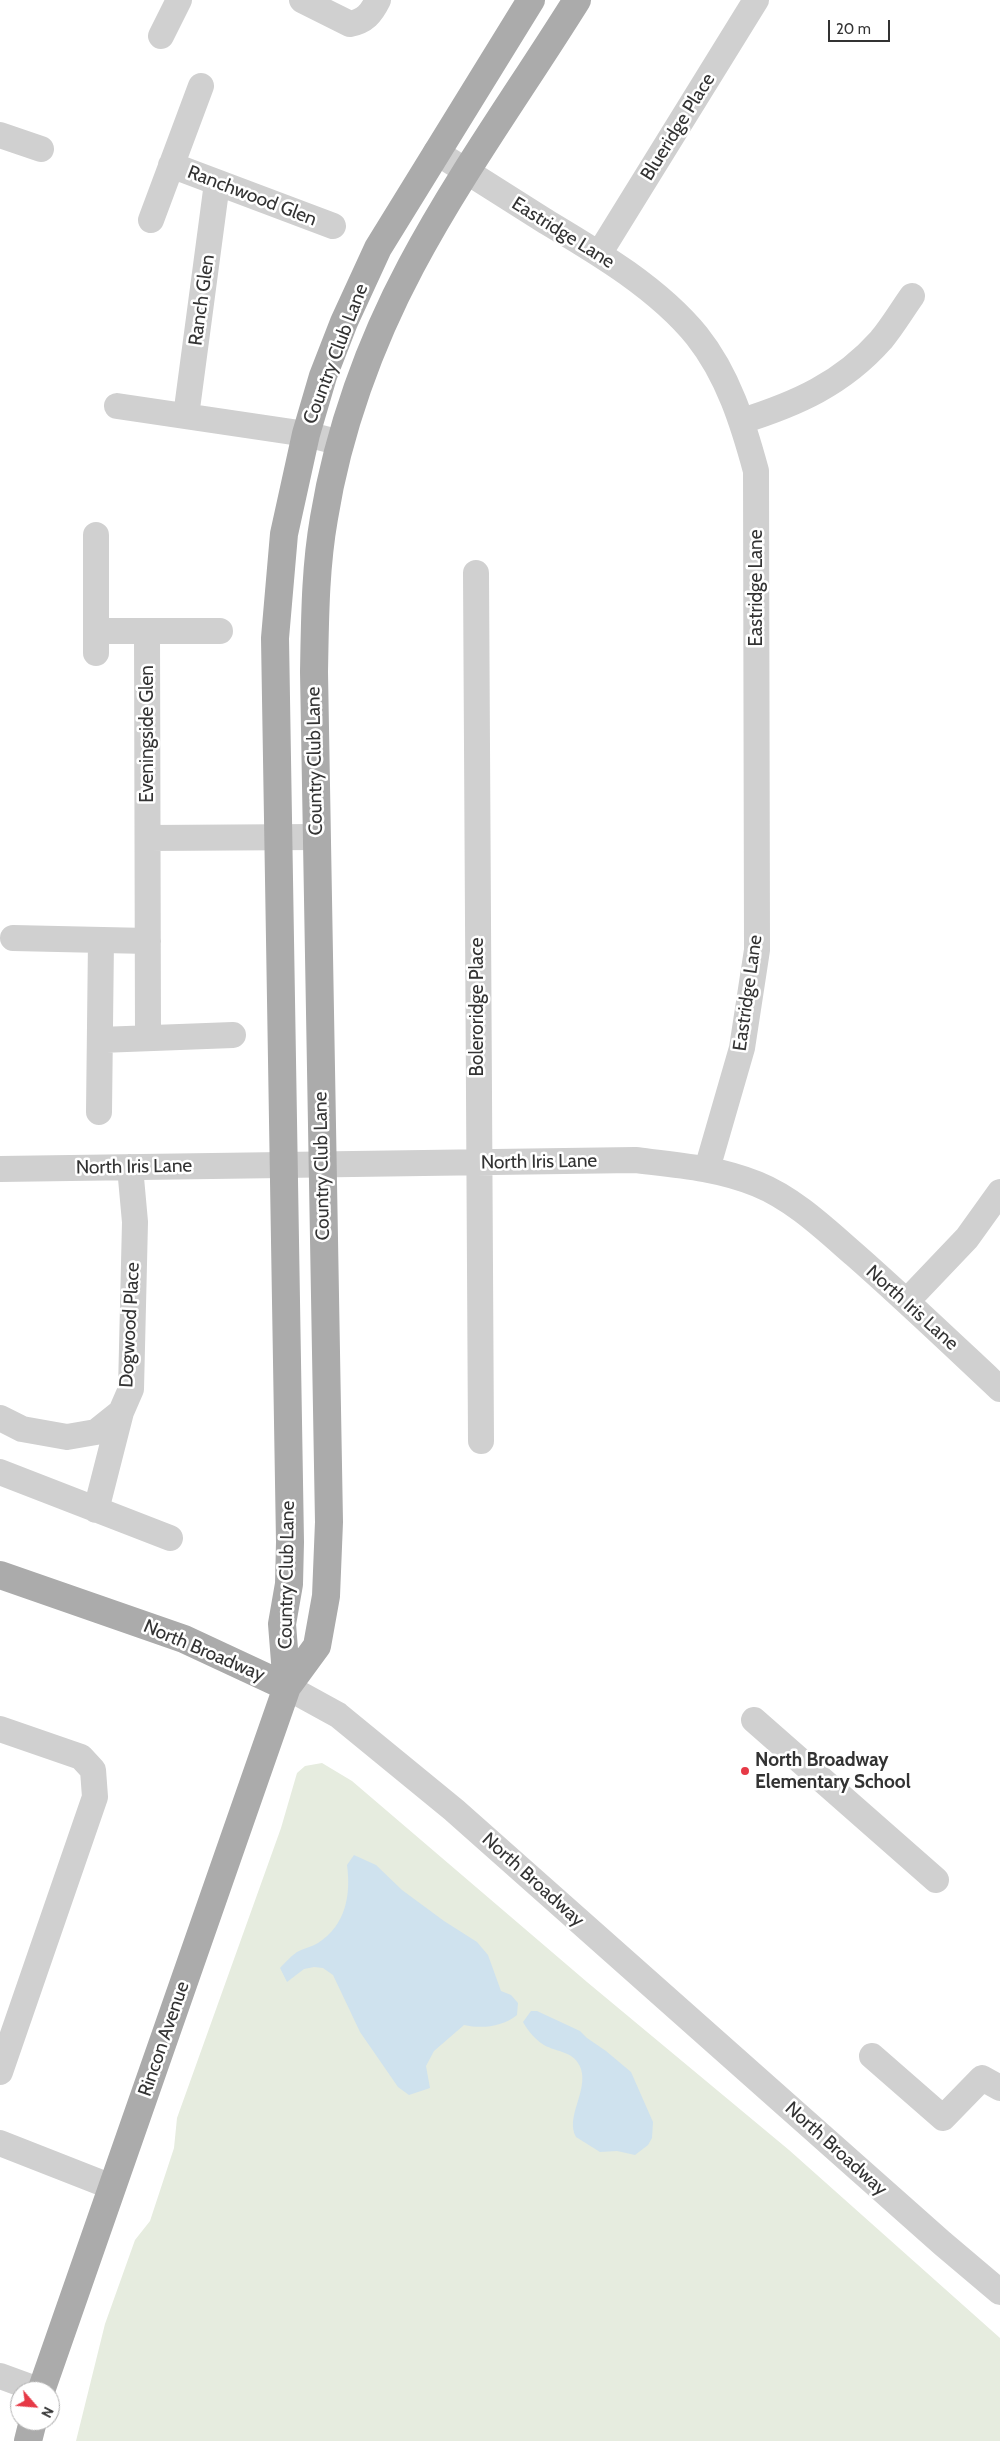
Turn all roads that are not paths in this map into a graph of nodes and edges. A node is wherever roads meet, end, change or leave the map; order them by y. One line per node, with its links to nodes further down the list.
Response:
1 (179, 0): 7 (street)
2 (302, 0): 3 (street)
3 (378, 0)
4 (530, 0): 11 (main road, Country Club Lane)
5 (577, 0): 13 (main road, Country Club Lane)
6 (756, 0): 17 (street, Blueridge Place)
7 (161, 36)
8 (201, 86): 12 (street, Ranchwood Glen)
9 (0, 135): 10 (street)
10 (40, 149)
11 (436, 152): 13 (street, Eastridge Lane); 22 (main road, Country Club Lane)
12 (171, 165): 14 (street, Ranchwood Glen); 15 (street, Ranchwood Glen)
13 (468, 173): 17 (street, Eastridge Lane); 23 (main road, Country Club Lane)
14 (217, 183): 16 (street, Ranchwood Glen); 20 (street, Ranch Glen)
15 (150, 220)
16 (333, 226)
17 (599, 254): 21 (street, Eastridge Lane)
18 (912, 296): 21 (street)
19 (117, 406): 20 (street)
20 (186, 416): 22 (street)
21 (742, 421): 42 (street, Eastridge Lane)
22 (306, 434): 23 (street); 28 (main road, Country Club Lane)
23 (341, 443): 29 (main road, Country Club Lane)
24 (96, 535): 26 (street)
25 (476, 573): 38 (street, Boleroridge Place)
26 (147, 631): 27 (street); 30 (street, Eveningside Glen)
27 (220, 631)
28 (277, 837): 29 (street); 30 (street); 40 (main road, Country Club Lane)
29 (316, 837): 39 (main road, Country Club Lane)
30 (148, 838): 33 (street, Eveningside Glen)
31 (13, 938): 32 (street)
32 (101, 940): 33 (street); 36 (street)
33 (148, 941): 35 (street, Eveningside Glen)
34 (233, 1035): 35 (street)
35 (148, 1038): 36 (street)
36 (100, 1040): 37 (street)
37 (99, 1112)
38 (478, 1163): 39 (street, North Iris Lane); 42 (street, North Iris Lane); 49 (street, Boleroridge Place)
39 (322, 1165): 40 (street, North Iris Lane); 54 (main road, Country Club Lane)
40 (284, 1166): 41 (street, North Iris Lane); 54 (main road, Country Club Lane)
41 (130, 1167): 43 (street, North Iris Lane); 47 (street, Dogwood Place)
42 (707, 1168): 45 (street, North Iris Lane)
43 (0, 1170)
44 (1000, 1192): 45 (street)
45 (907, 1301): 46 (street, North Iris Lane)
46 (1000, 1389)
47 (121, 1412): 48 (street, Dogwood Place); 51 (street)
48 (0, 1418)
49 (481, 1442)
50 (0, 1472): 51 (street)
51 (96, 1510): 52 (street)
52 (170, 1538)
53 (0, 1575): 54 (main road, North Broadway)
54 (287, 1687): 62 (main road, Rincon Avenue); 63 (street, North Broadway)
55 (754, 1720): 57 (street)
56 (0, 1728): 59 (street)
57 (936, 1880)
58 (872, 2056): 60 (street)
59 (0, 2072)
60 (1000, 2088)
61 (0, 2143): 62 (street)
62 (112, 2187): 66 (main road, Rincon Avenue)
63 (1000, 2292)
64 (0, 2376): 65 (street)
65 (14, 2381)
66 (44, 2381)

